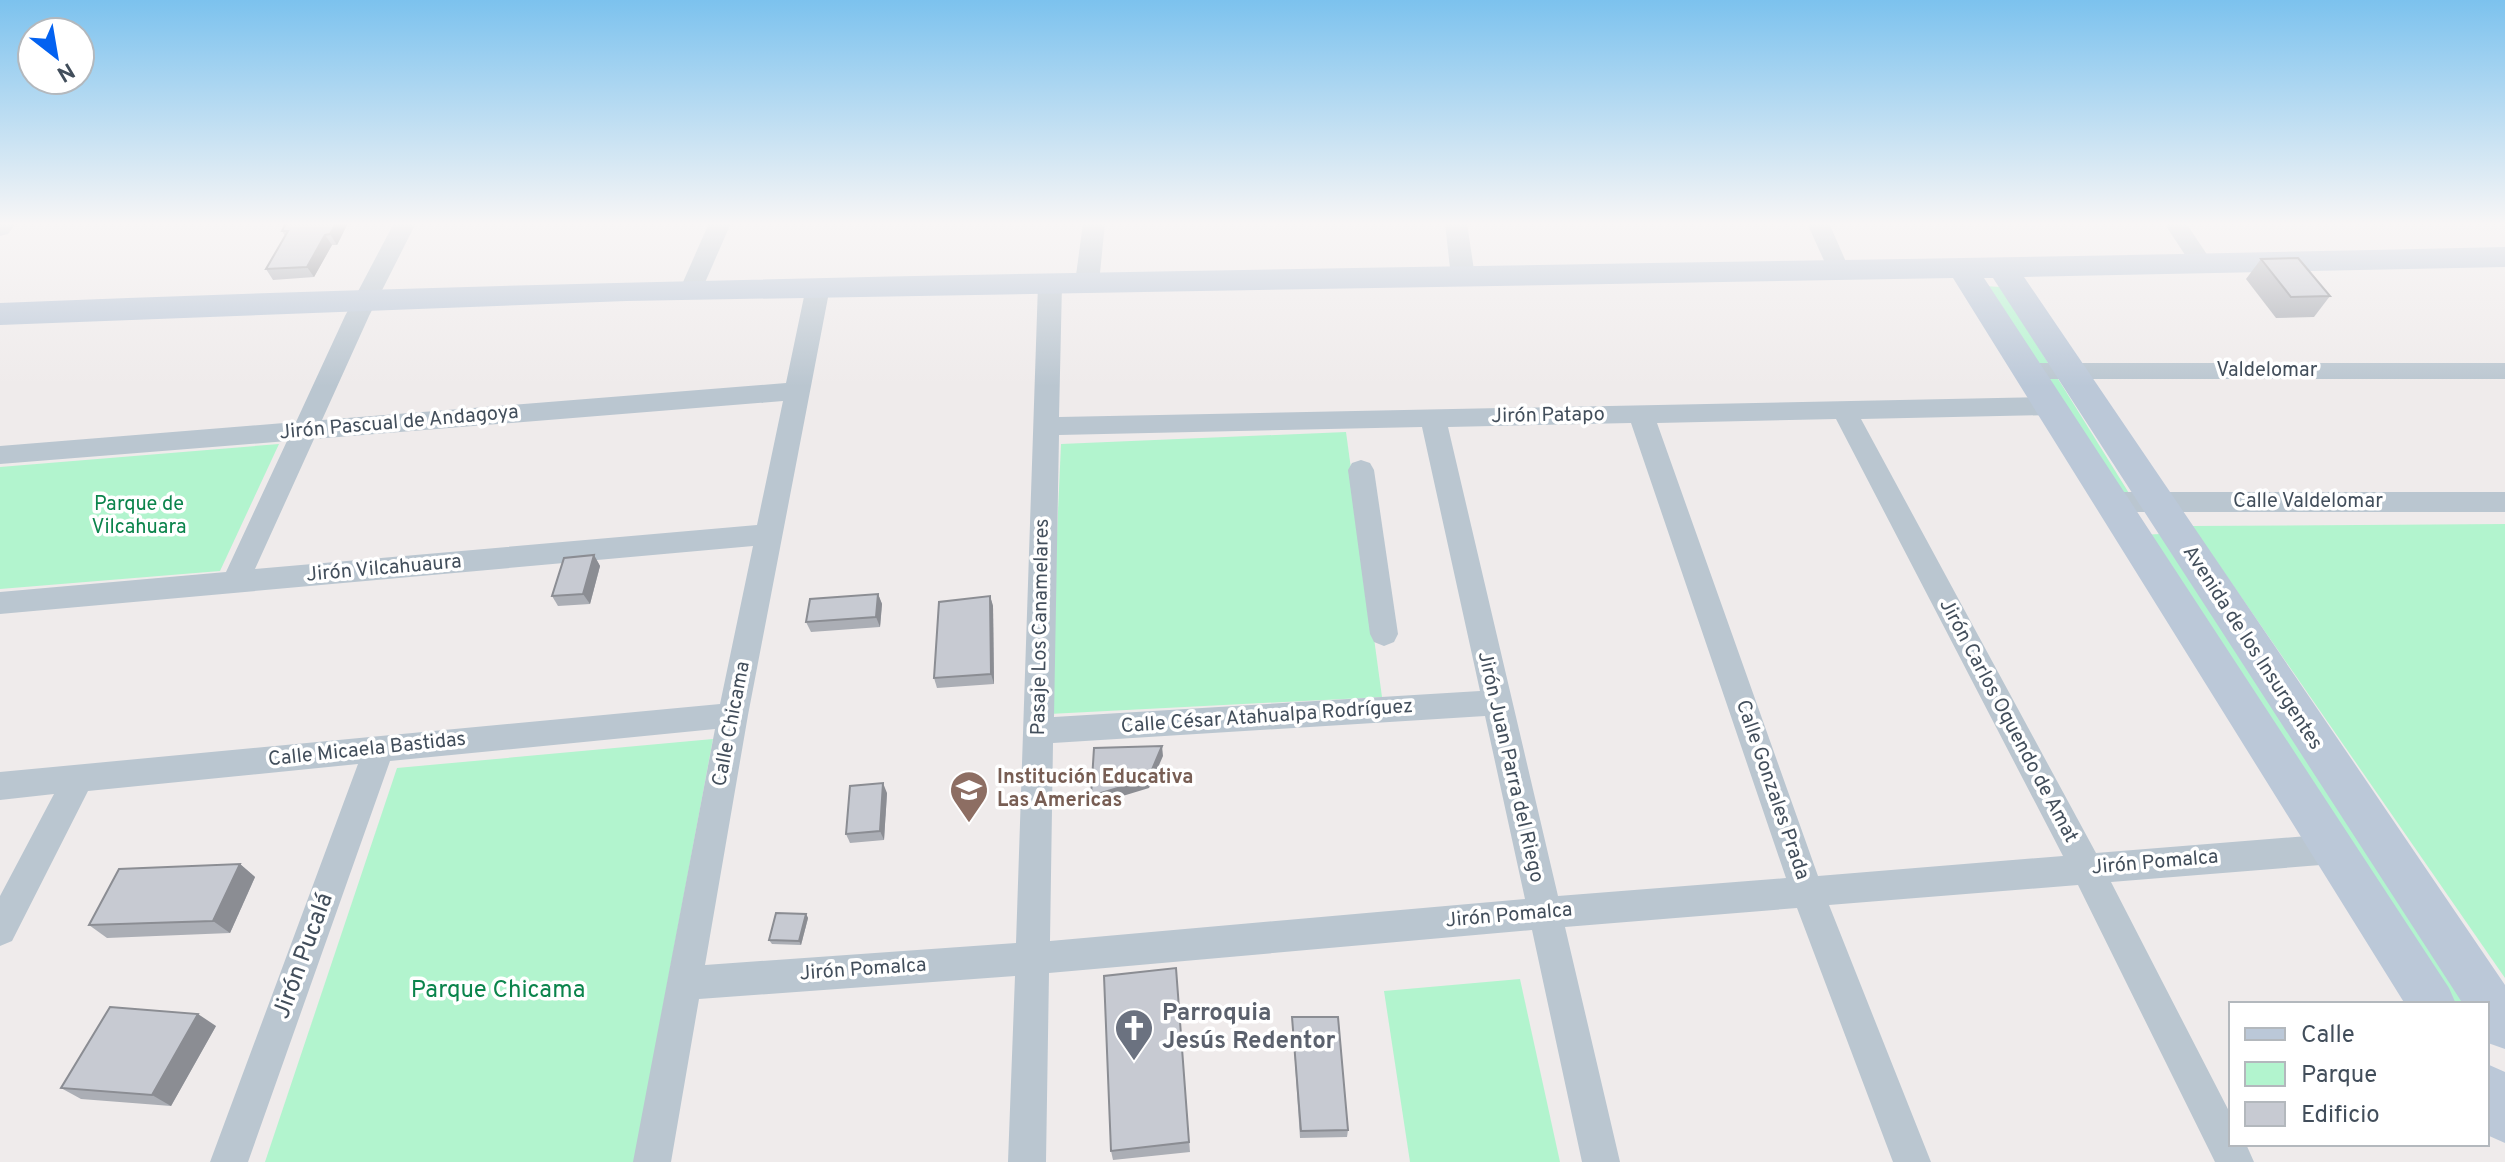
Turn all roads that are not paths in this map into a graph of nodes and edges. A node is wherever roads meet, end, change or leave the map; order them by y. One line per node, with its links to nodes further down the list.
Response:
1 (379, 277): 11 (street)
2 (697, 277): 10 (street)
3 (1088, 277): 7 (street)
4 (1449, 277): 7 (street)
5 (1968, 277): 13 (street, Avenida de los Insurgentes)
6 (2008, 277): 14 (street, Avenida de los Insurgentes)
7 (1087, 283): 8 (street)
8 (1050, 284): 9 (street); 21 (street, Pasaje Los Canamelares)
9 (818, 287): 10 (street); 16 (street, Calle Chicama)
10 (692, 289): 11 (street)
11 (369, 297): 12 (street); 22 (street)
12 (0, 314)
13 (2029, 371): 14 (street, Valdelomar); 17 (street, Avenida de los Insurgentes)
14 (2070, 371): 15 (street, Valdelomar); 26 (street, Avenida de los Insurgentes)
15 (2505, 371)
16 (798, 391): 22 (street, Jirón Pascual de Andagoya); 28 (street, Calle Chicama)
17 (2051, 406): 18 (street, Jirón Patapo); 25 (street, Avenida de los Insurgentes)
18 (1844, 410): 19 (street, Jirón Patapo); 39 (street, Jirón Carlos Oquendo de Amat)
19 (1641, 414): 20 (street, Jirón Patapo); 40 (street, Calle Gonzales Prada)
20 (1433, 419): 21 (street, Jirón Patapo); 32 (street, Jirón Juan Parra del Riego)
21 (1046, 426): 34 (street, Pasaje Los Canamelares)
22 (304, 431): 23 (street, Jirón Pascual de Andagoya); 29 (street)
23 (0, 455)
24 (1361, 470): 31 (street)
25 (2112, 502): 26 (street, Calle Valdelomar); 38 (street, Avenida de los Insurgentes)
26 (2157, 502): 27 (street, Calle Valdelomar); 46 (street, Avenida de los Insurgentes)
27 (2505, 502)
28 (769, 534): 29 (street, Jirón Vilcahuaura); 33 (street, Calle Chicama)
29 (235, 583): 30 (street, Jirón Vilcahuaura)
30 (0, 603)
31 (1384, 634)
32 (1496, 703): 34 (street, Calle César Atahualpa Rodríguez); 41 (street, Jirón Juan Parra del Riego)
33 (733, 715): 35 (street, Calle Micaela Bastidas); 44 (street, Calle Chicama)
34 (1038, 731): 43 (street, Pasaje Los Canamelares)
35 (379, 749): 36 (street, Calle Micaela Bastidas); 49 (street, Jirón Pucalá)
36 (78, 779): 37 (street, Calle Micaela Bastidas); 42 (street)
37 (0, 786)
38 (2333, 849): 39 (street, Jirón Pomalca); 45 (street, Avenida de los Insurgentes)
39 (2087, 869): 40 (street, Jirón Pomalca); 54 (street, Jirón Carlos Oquendo de Amat)
40 (1807, 891): 41 (street, Jirón Pomalca); 53 (street, Calle Gonzales Prada)
41 (1543, 913): 43 (street, Jirón Pomalca); 52 (street, Jirón Juan Parra del Riego)
42 (0, 930)
43 (1032, 958): 44 (street, Jirón Pomalca); 51 (street, Pasaje Los Canamelares)
44 (685, 983): 50 (street, Calle Chicama)
45 (2431, 1002)
46 (2505, 1026)
47 (2489, 1092): 48 (street)
48 (2505, 1118)
49 (229, 1162)
50 (652, 1162)
51 (1027, 1162)
52 (1601, 1162)
53 (1912, 1162)
54 (2235, 1162)

